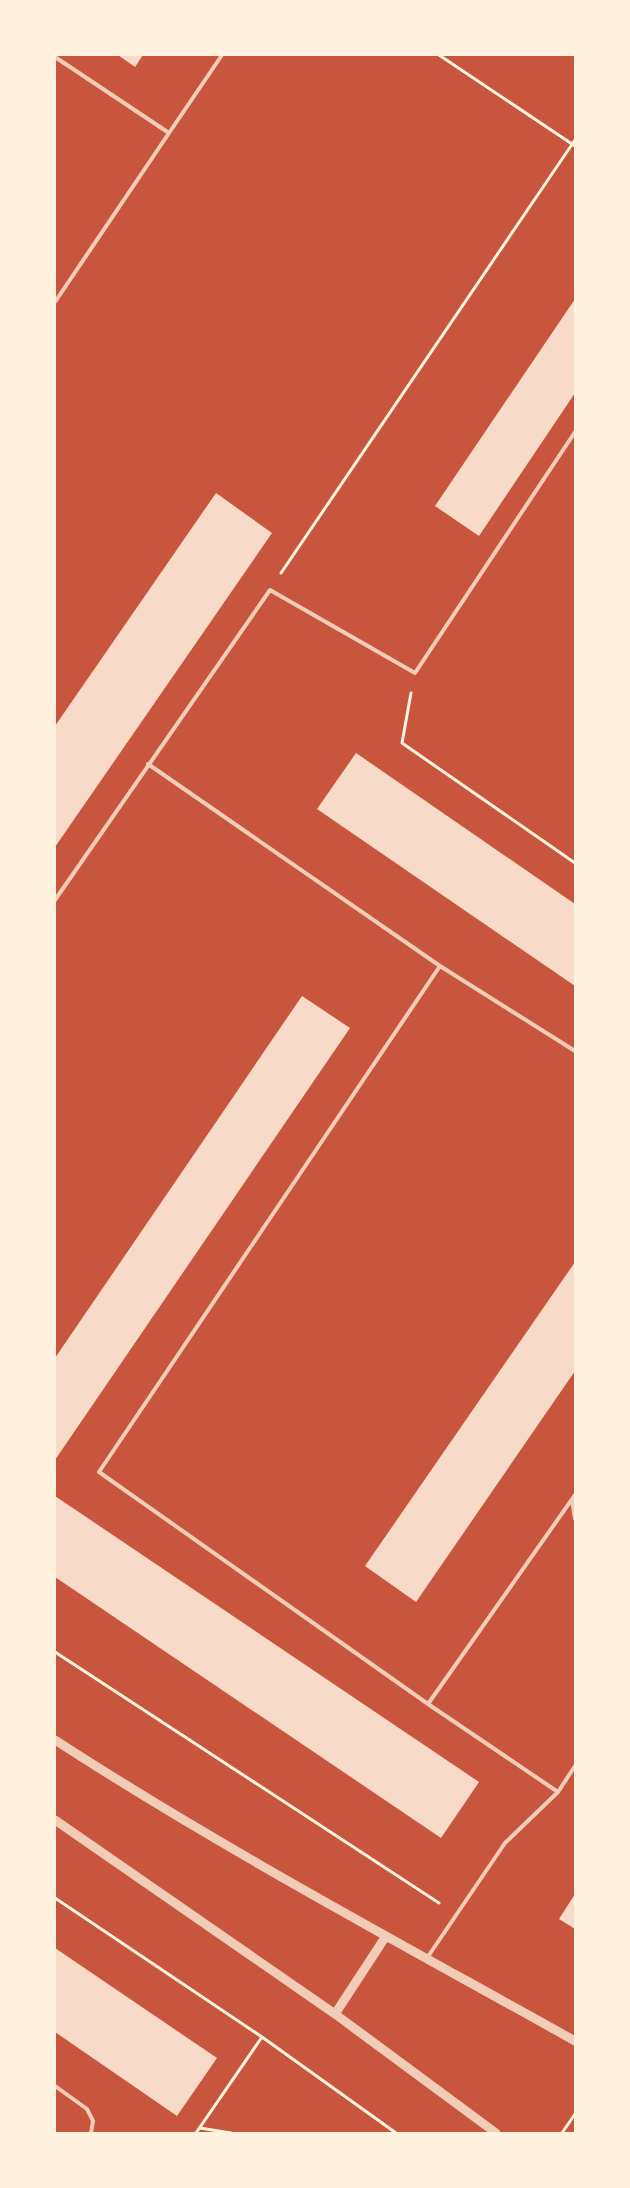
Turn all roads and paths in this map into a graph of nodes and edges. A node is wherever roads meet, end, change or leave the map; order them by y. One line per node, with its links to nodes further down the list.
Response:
1 (222, 55): 4 (lane)
2 (439, 55): 6 (path)
3 (55, 57): 4 (lane)
4 (169, 134): 7 (lane)
5 (575, 140): 6 (path)
6 (574, 146): 9 (path)
7 (55, 302)
8 (575, 432): 10 (lane)
9 (270, 590): 10 (lane); 11 (lane)
10 (415, 673): 12 (path)
11 (148, 764): 13 (lane); 14 (lane)
12 (575, 863)
13 (55, 900)
14 (440, 966): 15 (lane); 20 (lane)
15 (575, 1051)
16 (575, 1495): 17 (lane)
17 (572, 1500): 18 (lane); 20 (lane)
18 (575, 1519)
19 (55, 1652): 26 (path)
20 (428, 1704): 23 (lane)
21 (55, 1740): 27 (street)
22 (575, 1766): 23 (lane)
23 (558, 1792): 26 (lane)
24 (55, 1820): 29 (street)
25 (55, 1898): 30 (path)
26 (457, 1914): 28 (lane)
27 (386, 1936): 28 (street); 29 (street)
28 (426, 1958): 31 (street)
29 (335, 2014): 39 (street)
30 (262, 2037): 34 (path); 38 (path)
31 (575, 2041)
32 (55, 2086): 35 (lane)
33 (575, 2114): 40 (path)
34 (200, 2128): 36 (path); 37 (path)
35 (91, 2133)
36 (196, 2133)
37 (231, 2133)
38 (396, 2133)
39 (496, 2133)
40 (562, 2133)

